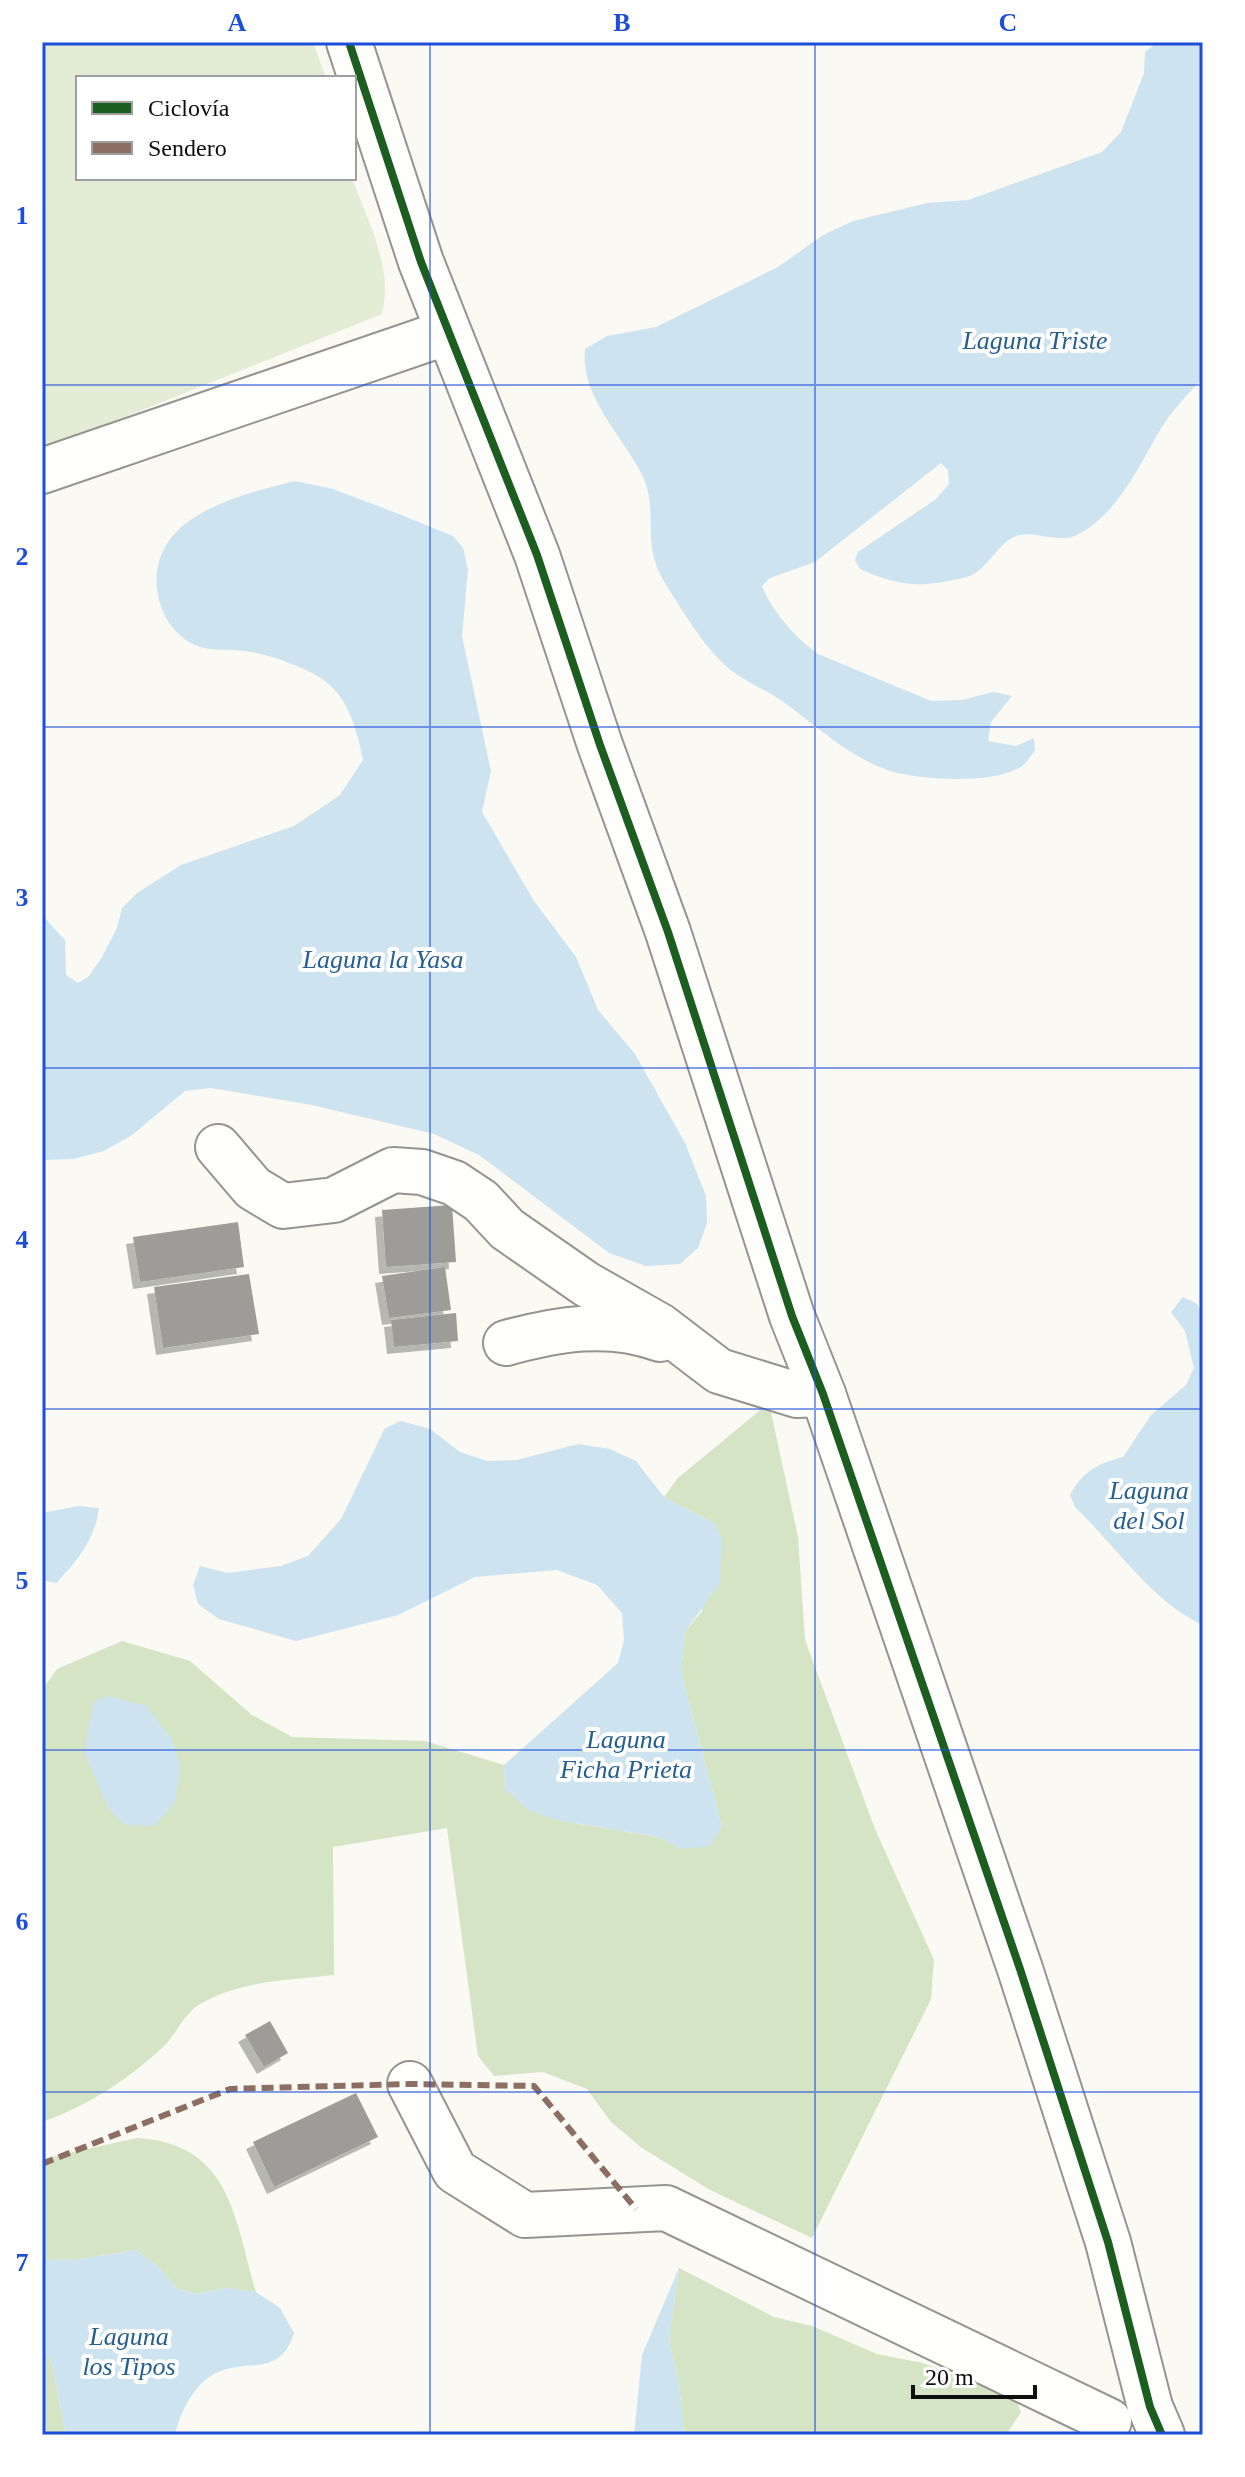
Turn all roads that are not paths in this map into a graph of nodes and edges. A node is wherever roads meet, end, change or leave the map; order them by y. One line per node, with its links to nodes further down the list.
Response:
1 (349, 42): 2 (street)
2 (448, 332): 3 (street); 7 (street)
3 (42, 471)
4 (218, 1147): 6 (street)
5 (506, 1343): 6 (street)
6 (692, 1350): 7 (street)
7 (823, 1394): 9 (street)
8 (410, 2084): 10 (street)
9 (1156, 2421): 10 (street)
10 (1093, 2428)

